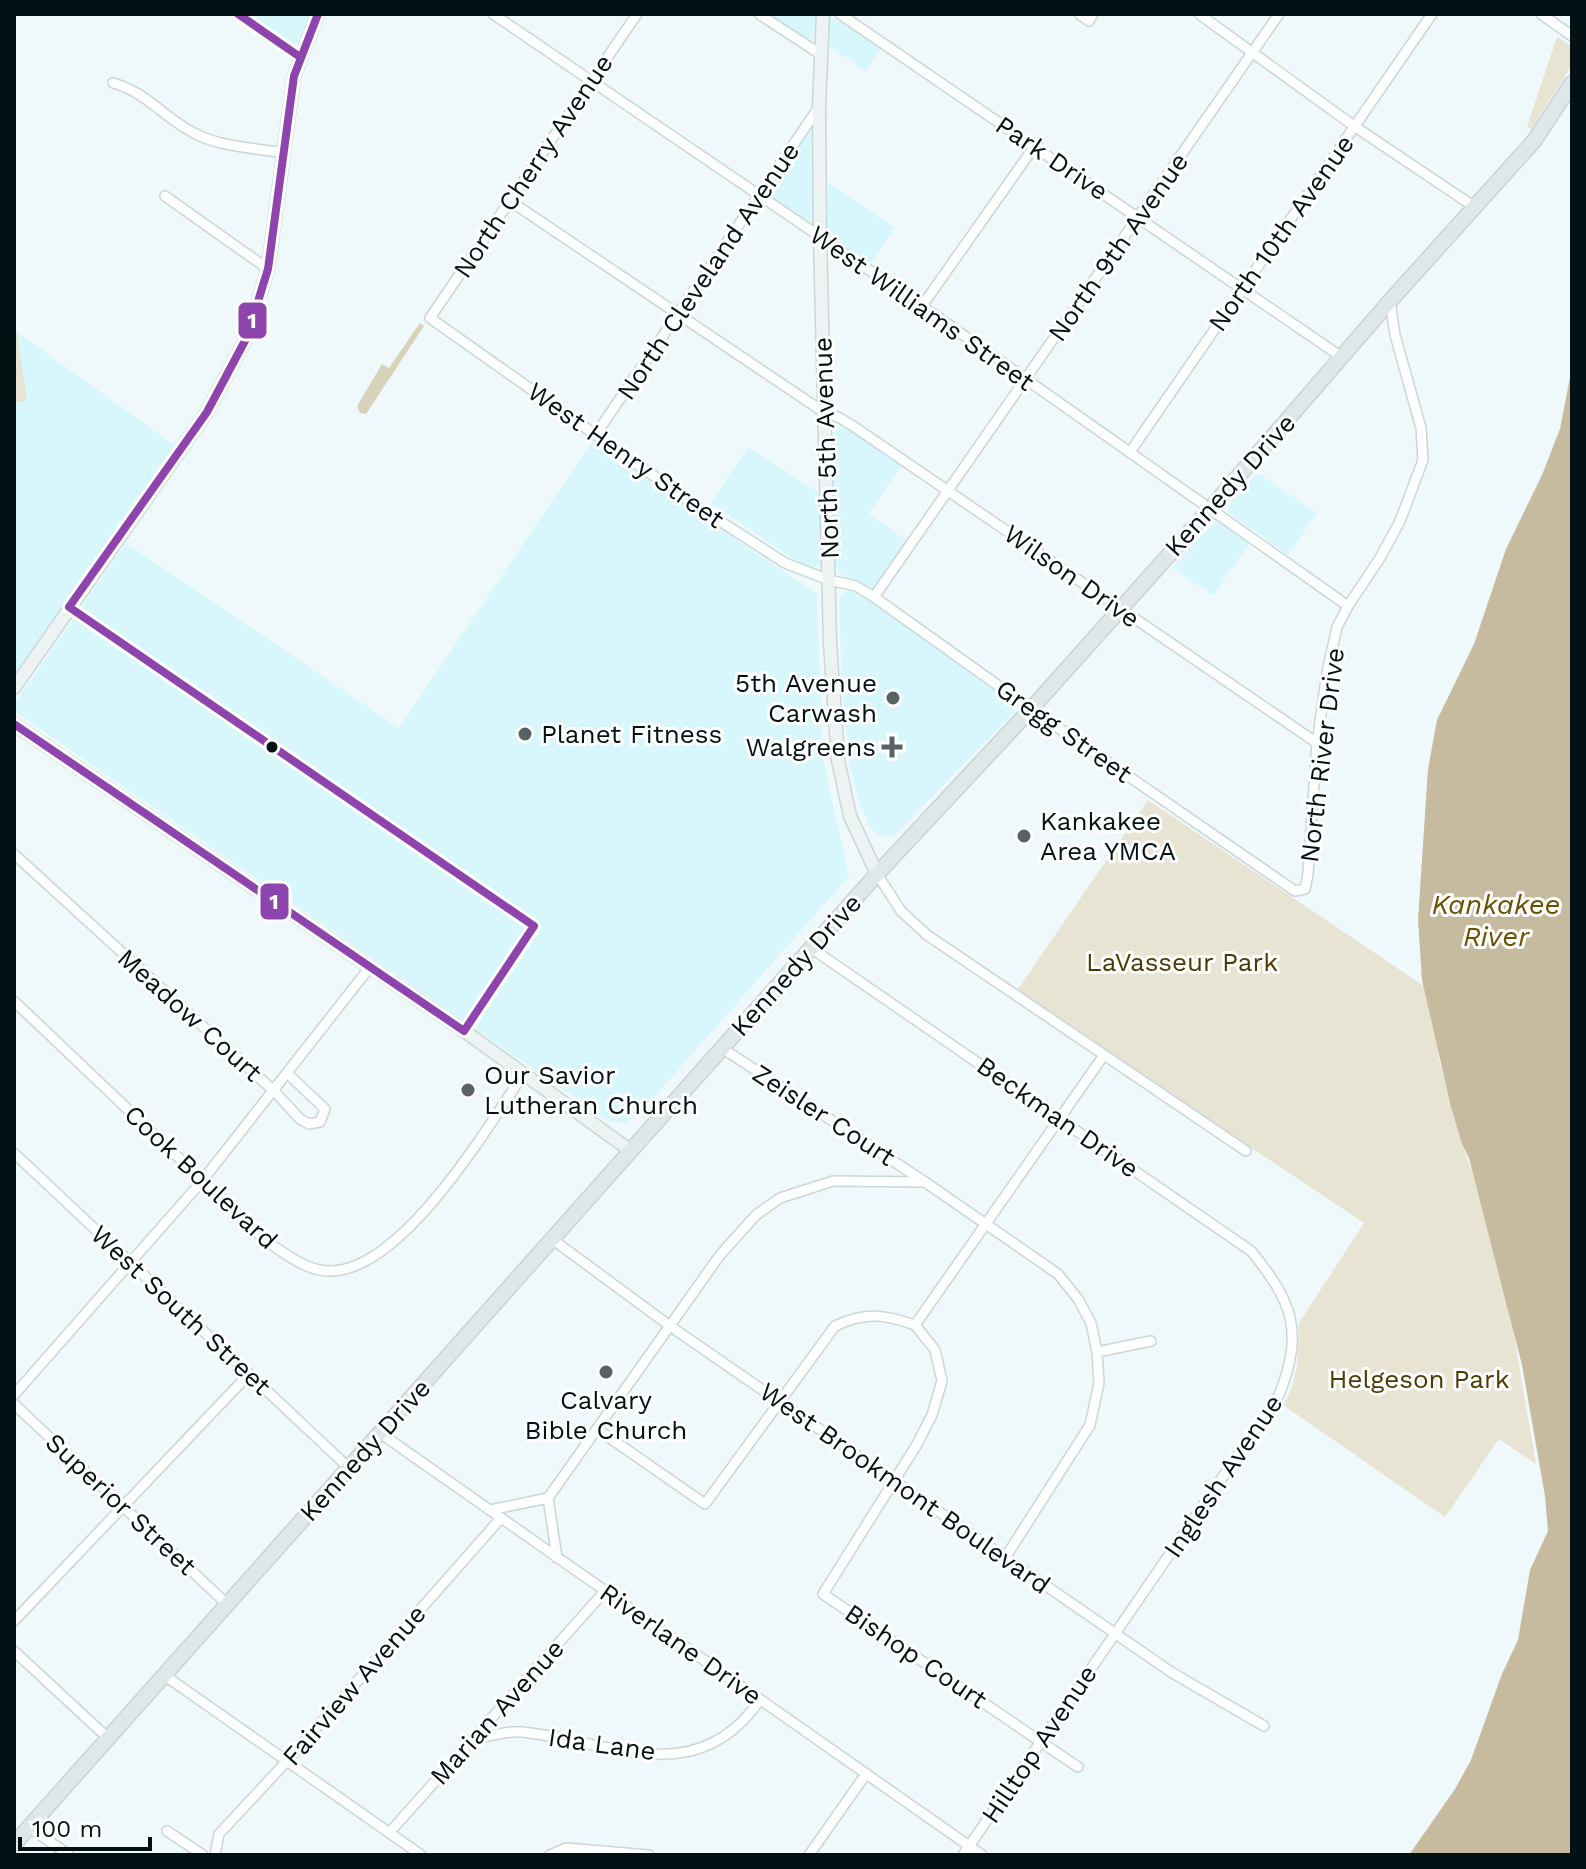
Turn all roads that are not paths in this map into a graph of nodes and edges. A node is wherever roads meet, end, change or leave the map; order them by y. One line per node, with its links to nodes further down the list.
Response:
1 (238, 14): 17 (street)
2 (318, 14): 17 (main road)
3 (493, 14): 18 (street, West Williams Street)
4 (637, 14): 18 (street, North Cherry Avenue)
5 (759, 14): 16 (street)
6 (823, 14): 16 (main road, North 5th Avenue)
7 (840, 14): 23 (street, Park Drive)
8 (1079, 14): 9 (street)
9 (1093, 14)
10 (1199, 14): 15 (street)
11 (1279, 14): 15 (street, North 9th Avenue)
12 (1432, 14): 22 (street, North 10th Avenue)
13 (1541, 14): 14 (street)
14 (1572, 36)
15 (1252, 53): 22 (street); 29 (street, North 9th Avenue)
16 (820, 54): 21 (main road, North 5th Avenue)
17 (300, 57): 24 (main road)
18 (591, 80): 26 (street, West Williams Street); 27 (street, North Cherry Avenue)
19 (113, 83): 24 (street)
20 (1572, 83): 28 (main road, Kennedy Drive)
21 (819, 107): 26 (street, North Cleveland Avenue); 30 (main road, North 5th Avenue)
22 (1354, 126): 28 (street); 32 (street, North 10th Avenue)
23 (1034, 147): 29 (street, Park Drive); 34 (street)
24 (284, 153): 31 (main road)
25 (165, 196): 31 (street)
26 (758, 196): 30 (street, West Williams Street); 35 (street, North Cleveland Avenue)
27 (510, 201): 35 (street, Wilson Drive); 36 (street, North Cherry Avenue)
28 (1476, 208): 33 (main road, Kennedy Drive)
29 (1139, 217): 32 (street, Park Drive); 38 (street, North 9th Avenue)
30 (820, 237): 34 (street, West Williams Street); 39 (main road, North 5th Avenue)
31 (268, 269): 48 (main road)
32 (1242, 289): 37 (street, Park Drive); 41 (street, North 10th Avenue)
33 (1390, 301): 37 (main road, Kennedy Drive); 46 (street, North River Drive)
34 (922, 306): 38 (street, West Williams Street)
35 (677, 314): 39 (street, Wilson Drive); 40 (street, North Cleveland Avenue)
36 (430, 318): 40 (street, West Henry Street)
37 (1343, 358): 43 (main road, Kennedy Drive)
38 (1026, 380): 41 (street, West Williams Street); 42 (street, North 9th Avenue)
39 (825, 413): 42 (street, Wilson Drive); 44 (main road, North 5th Avenue)
40 (596, 434): 44 (street, West Henry Street)
41 (1130, 452): 43 (street, West Williams Street)
42 (947, 490): 45 (street, North 9th Avenue); 47 (street, Wilson Drive)
43 (1210, 509): 46 (street, West Williams Street); 47 (main road, Kennedy Drive)
44 (829, 580): 45 (street, Gregg Street); 53 (main road, North 5th Avenue)
45 (874, 597): 49 (street, Gregg Street)
46 (1348, 606): 51 (street, North River Drive)
47 (1120, 609): 49 (main road, Kennedy Drive); 51 (street, Wilson Drive)
48 (14, 688)
49 (1031, 709): 53 (main road, Kennedy Drive); 54 (street, Gregg Street)
50 (14, 724): 56 (main road)
51 (1317, 743): 54 (street, North River Drive)
52 (14, 854): 62 (street, Meadow Court)
53 (877, 874): 55 (main road, Kennedy Drive); 59 (street)
54 (1295, 891)
55 (811, 948): 58 (main road, Kennedy Drive); 63 (street, Beckman Drive)
56 (370, 967): 60 (main road); 61 (street)
57 (14, 1001): 68 (street, Cook Boulevard)
58 (722, 1048): 64 (main road, Kennedy Drive); 69 (street, Zeisler Court)
59 (1104, 1055): 63 (street); 65 (street)
60 (524, 1073): 64 (main road); 68 (street, Cook Boulevard)
61 (288, 1074): 62 (street); 62 (street, Meadow Court)
62 (275, 1092): 68 (street)
63 (1061, 1119): 70 (street); 73 (street, Beckman Drive)
64 (631, 1151): 71 (main road, Kennedy Drive)
65 (1246, 1151)
66 (18, 1157): 67 (street); 72 (street, West South Street)
67 (14, 1169)
68 (202, 1181): 72 (street)
69 (925, 1182): 70 (street, Zeisler Court); 75 (street)
70 (987, 1223): 74 (street); 77 (street, Zeisler Court)
71 (552, 1239): 75 (street, West Brookmont Boulevard); 83 (main road, Kennedy Drive)
72 (132, 1263): 78 (street, West South Street); 79 (street)
73 (1287, 1305): 95 (street, Inglesh Avenue)
74 (915, 1325): 80 (street); 85 (street)
75 (670, 1326): 80 (street, West Brookmont Boulevard); 82 (street)
76 (1151, 1341): 77 (street)
77 (1097, 1352): 91 (street, Zeisler Court)
78 (249, 1374): 84 (street, West South Street); 87 (street)
79 (14, 1395)
80 (781, 1402): 82 (street); 85 (street, West Brookmont Boulevard)
81 (14, 1404): 87 (street, Superior Street)
82 (597, 1429): 86 (street)
83 (380, 1433): 84 (main road, Kennedy Drive); 88 (street, Riverlane Drive)
84 (349, 1468): 93 (main road, Kennedy Drive)
85 (893, 1480): 91 (street, West Brookmont Boulevard); 102 (street, Bishop Court)
86 (548, 1498): 88 (street); 90 (street)
87 (123, 1506): 93 (street, Superior Street); 94 (street)
88 (490, 1510): 89 (street, Riverlane Drive)
89 (501, 1518): 90 (street, Riverlane Drive); 103 (street, Fairview Avenue)
90 (557, 1558): 92 (street, Riverlane Drive)
91 (1005, 1558): 95 (street, West Brookmont Boulevard)
92 (605, 1591): 98 (street, Riverlane Drive); 101 (street, Marian Avenue)
93 (228, 1605): 97 (main road, Kennedy Drive)
94 (14, 1621)
95 (1115, 1634): 99 (street, West Brookmont Boulevard); 102 (street, Hilltop Avenue)
96 (14, 1651): 100 (street)
97 (164, 1675): 100 (main road, Kennedy Drive); 103 (street)
98 (760, 1700): 101 (street, Ida Lane); 105 (street, Riverlane Drive)
99 (1264, 1726)
100 (108, 1738): 106 (main road, Kennedy Drive)
101 (473, 1739): 108 (street, Marian Avenue)
102 (1042, 1741): 104 (street, Bishop Court); 110 (street, Hilltop Avenue)
103 (287, 1761): 108 (street); 113 (street, Fairview Avenue)
104 (1078, 1767)
105 (866, 1774): 110 (street, Riverlane Drive); 117 (street)
106 (29, 1827): 109 (main road, Kennedy Drive); 111 (street)
107 (167, 1831): 112 (street)
108 (389, 1833): 114 (street)
109 (14, 1844)
110 (966, 1850): 118 (street, Riverlane Drive)
111 (69, 1855)
112 (203, 1855)
113 (215, 1855)
114 (421, 1855)
115 (550, 1855): 116 (street)
116 (649, 1855)
117 (809, 1855)
118 (982, 1855)

